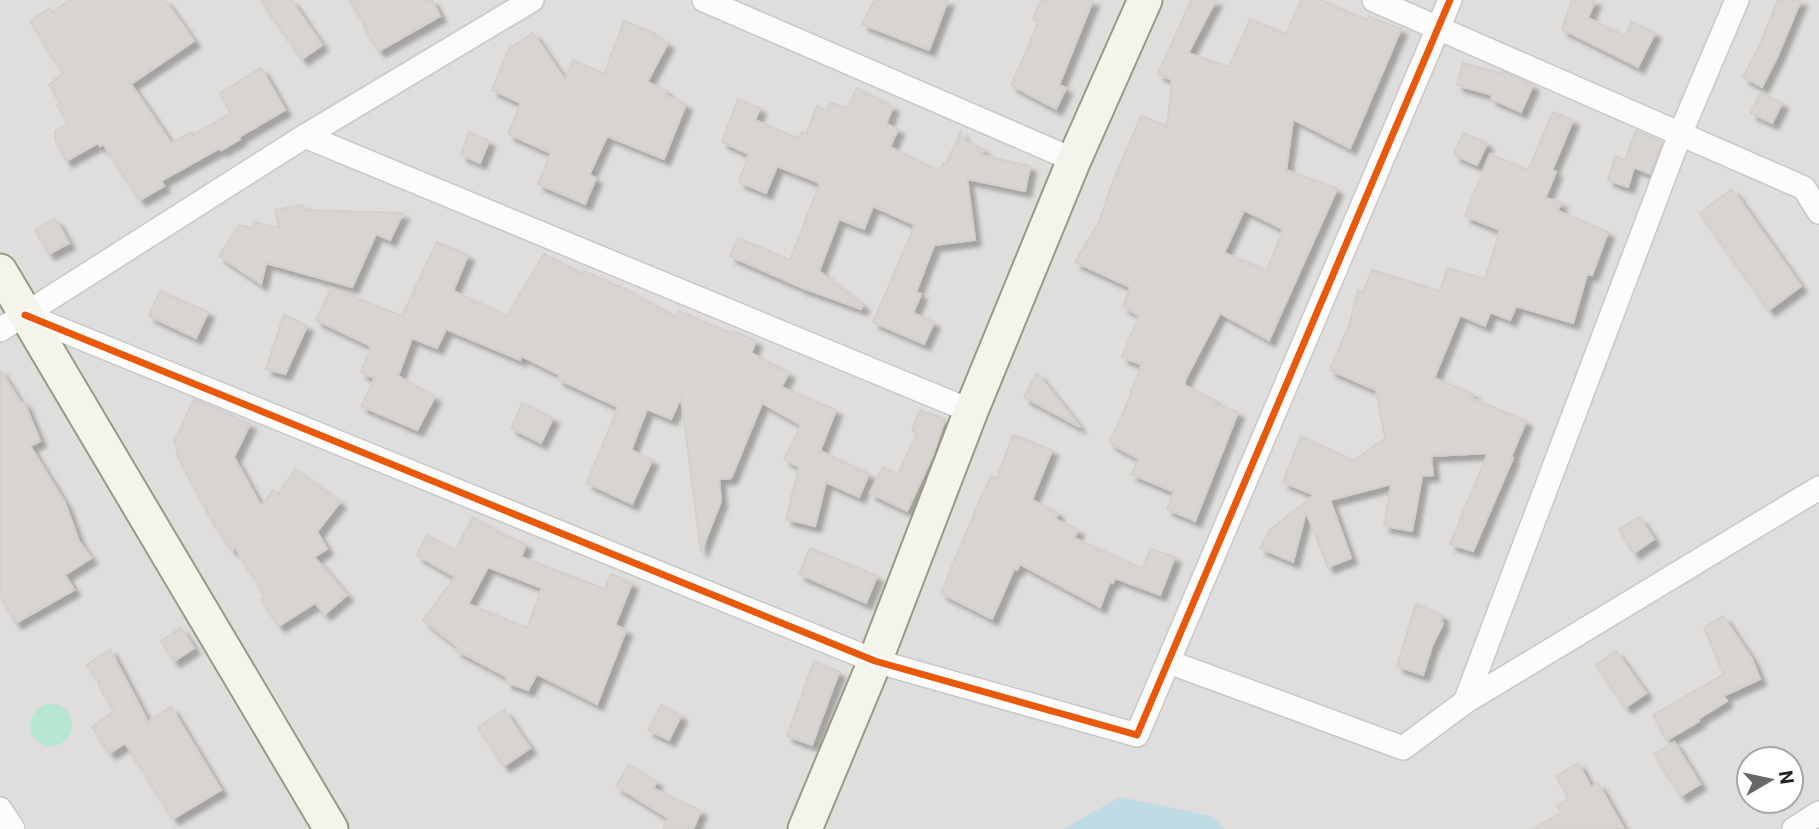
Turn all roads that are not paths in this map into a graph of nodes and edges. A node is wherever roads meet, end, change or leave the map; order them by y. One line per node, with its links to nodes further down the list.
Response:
1 (532, 0): 9 (street)
2 (704, 0): 10 (street)
3 (1145, 0): 10 (street)
4 (1374, 0): 7 (street)
5 (1450, 0): 7 (street)
6 (1737, 0): 8 (street)
7 (1438, 28): 8 (street); 18 (street)
8 (1681, 132): 11 (street); 19 (street)
9 (305, 136): 14 (street); 15 (street)
10 (1074, 160): 15 (street)
11 (1811, 183): 12 (street)
12 (1819, 212)
13 (0, 271): 14 (street)
14 (13, 323): 17 (street); 23 (street)
15 (971, 411): 17 (street)
16 (1819, 488): 19 (street)
17 (875, 661): 18 (street); 24 (street)
18 (1169, 662): 19 (street)
19 (1465, 702)
20 (0, 809): 22 (street)
21 (1819, 813): 25 (street)
22 (13, 829)
23 (331, 829)
24 (805, 829)
25 (1794, 829)

